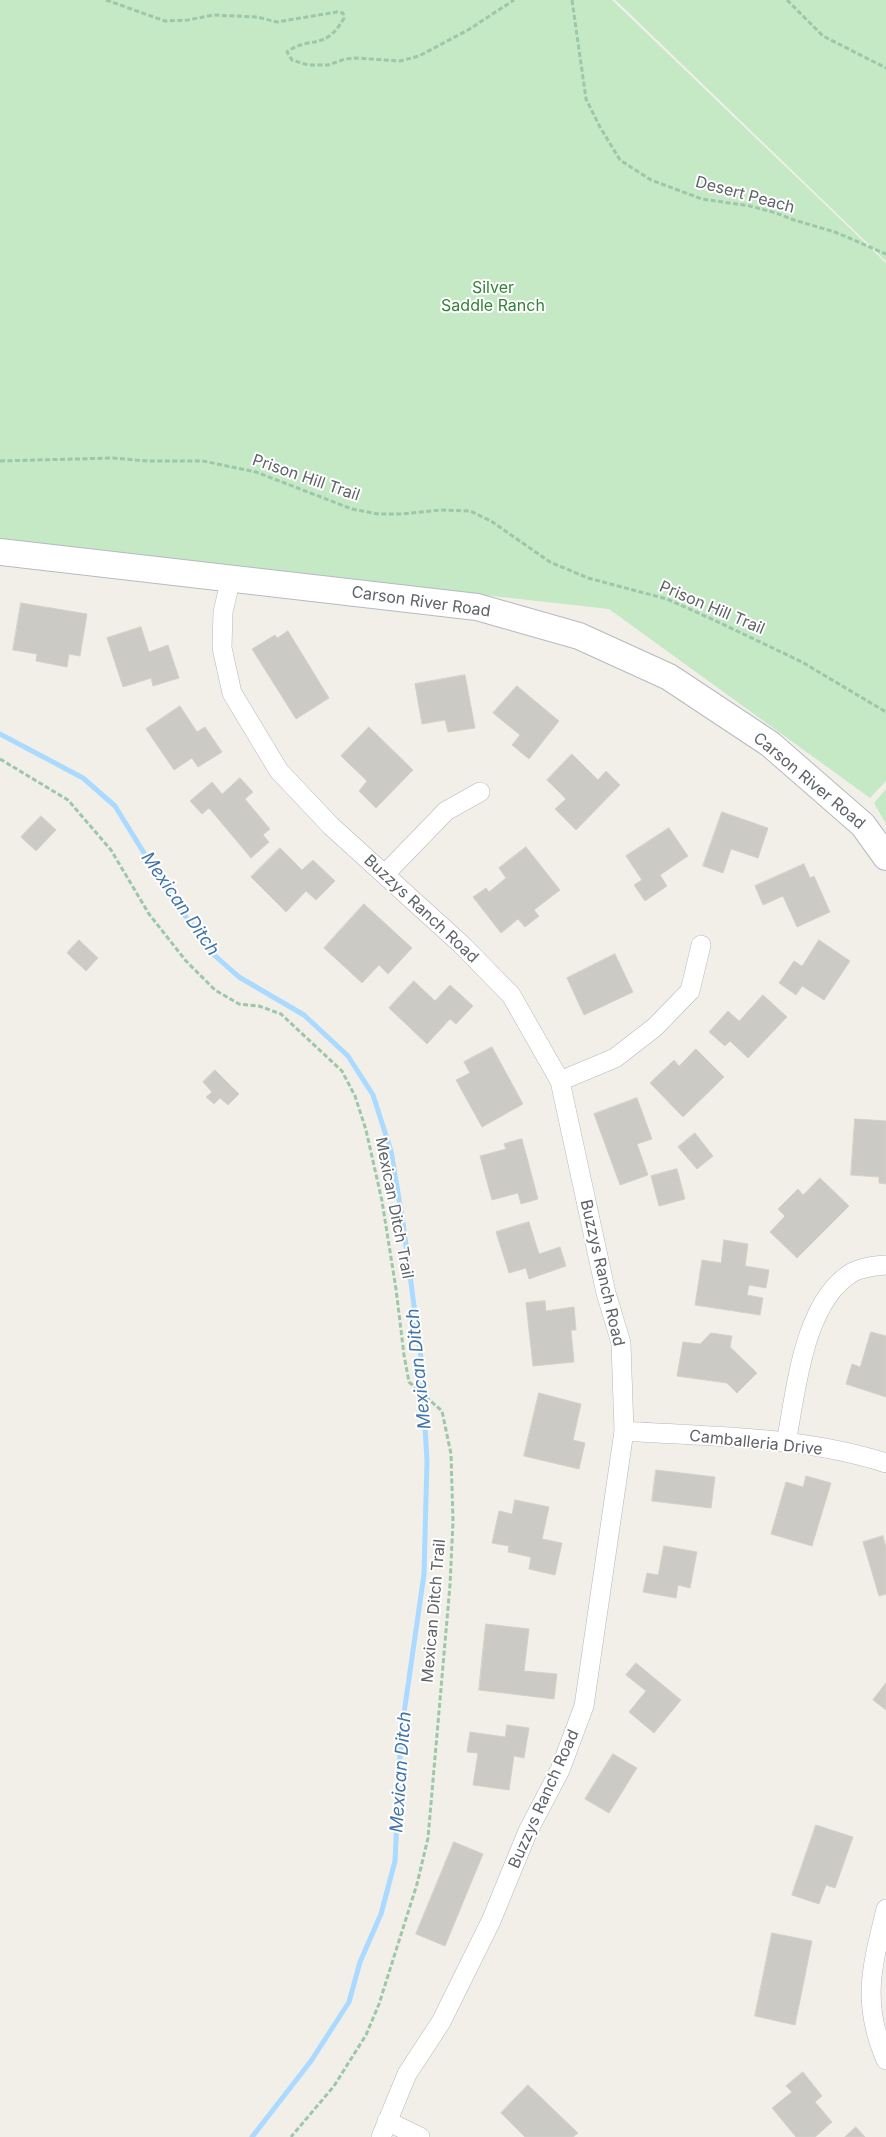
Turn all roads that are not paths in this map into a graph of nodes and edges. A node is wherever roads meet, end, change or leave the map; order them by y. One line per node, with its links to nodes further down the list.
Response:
1 (0, 552): 2 (street, Carson River Road)
2 (231, 578): 4 (street, Carson River Road); 5 (street, Buzzys Ranch Road)
3 (480, 792): 5 (street)
4 (886, 857)
5 (385, 874): 7 (street, Buzzys Ranch Road)
6 (701, 945): 7 (street)
7 (560, 1081): 9 (street, Buzzys Ranch Road)
8 (886, 1265): 10 (street)
9 (624, 1431): 10 (street, Camballeria Drive); 14 (street, Buzzys Ranch Road)
10 (786, 1443): 11 (street, Camballeria Drive)
11 (886, 1463)
12 (886, 1909): 13 (street)
13 (886, 2060)
14 (384, 2129): 15 (street)
15 (420, 2137)

